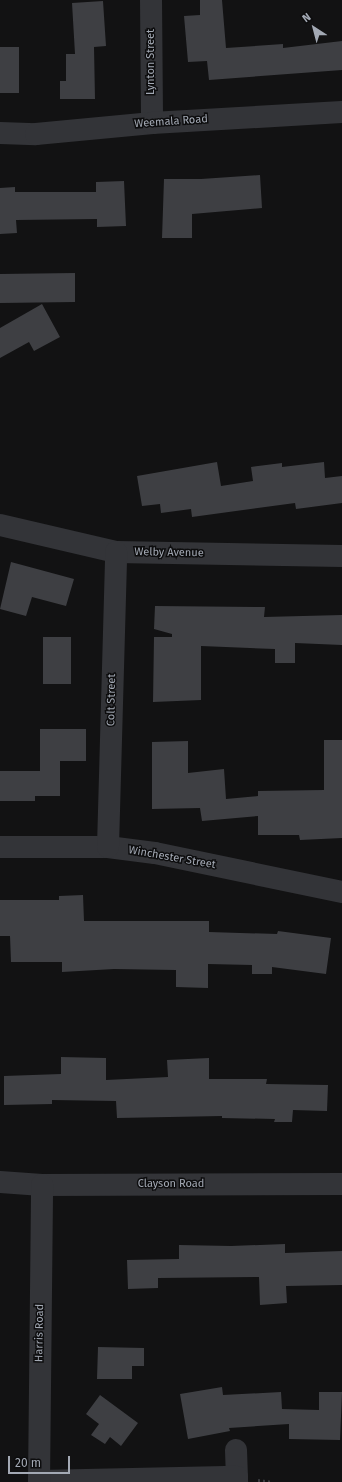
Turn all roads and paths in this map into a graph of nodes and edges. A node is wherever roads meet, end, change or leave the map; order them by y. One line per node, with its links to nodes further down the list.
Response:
1 (151, 0): 3 (street, Lynton Street)
2 (342, 112): 3 (street, Weemala Road)
3 (152, 123): 4 (street, Weemala Road)
4 (0, 133)
5 (0, 525): 6 (street, Welby Avenue)
6 (116, 552): 7 (street, Welby Avenue); 9 (street, Colt Street)
7 (342, 556)
8 (0, 847): 9 (street, Winchester Street)
9 (108, 847): 10 (street, Winchester Street)
10 (342, 892)
11 (0, 1182): 13 (street, Clayson Road)
12 (342, 1184): 13 (street, Clayson Road)
13 (42, 1185): 16 (street, Harris Road)
14 (236, 1450): 15 (street)
15 (237, 1480): 16 (street)
16 (39, 1481)

